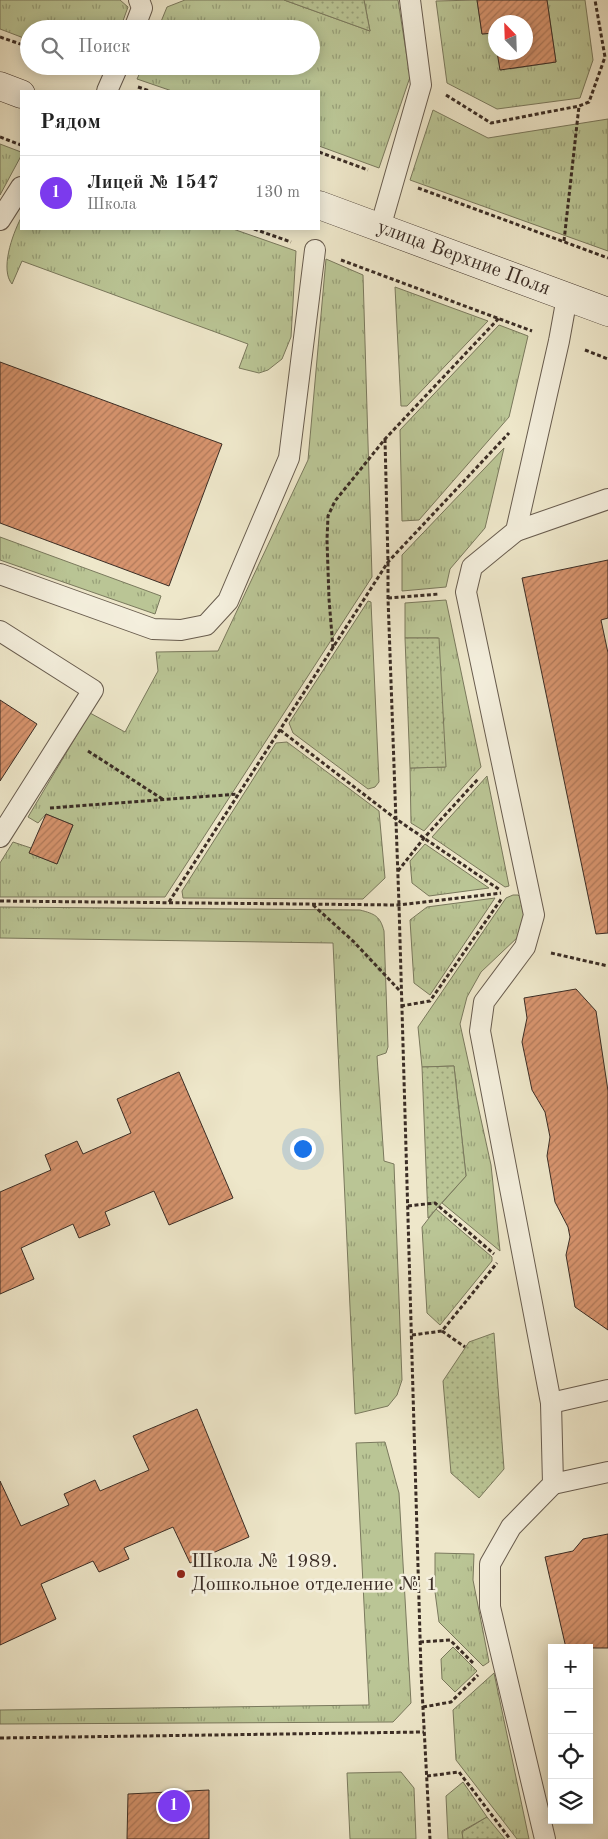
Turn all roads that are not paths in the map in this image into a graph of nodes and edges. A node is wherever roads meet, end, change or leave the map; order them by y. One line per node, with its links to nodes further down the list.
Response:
1 (139, 0): 3 (lane)
2 (410, 0): 11 (lane)
3 (137, 20)
4 (114, 75): 6 (lane)
5 (0, 86): 7 (street)
6 (107, 90)
7 (20, 94)
8 (20, 189): 10 (lane)
9 (320, 205): 11 (street, улица Верхние Поля)
10 (0, 220)
11 (380, 228): 13 (street, улица Верхние Поля)
12 (315, 250): 17 (lane)
13 (567, 297): 14 (street, улица Верхние Поля); 16 (lane)
14 (608, 312)
15 (608, 500): 16 (lane)
16 (516, 531): 21 (lane)
17 (0, 574)
18 (0, 631): 19 (lane)
19 (0, 838)
20 (608, 1390): 21 (lane)
21 (551, 1403): 23 (lane)
22 (608, 1472): 23 (lane)
23 (553, 1484): 24 (lane)
24 (545, 1839)

